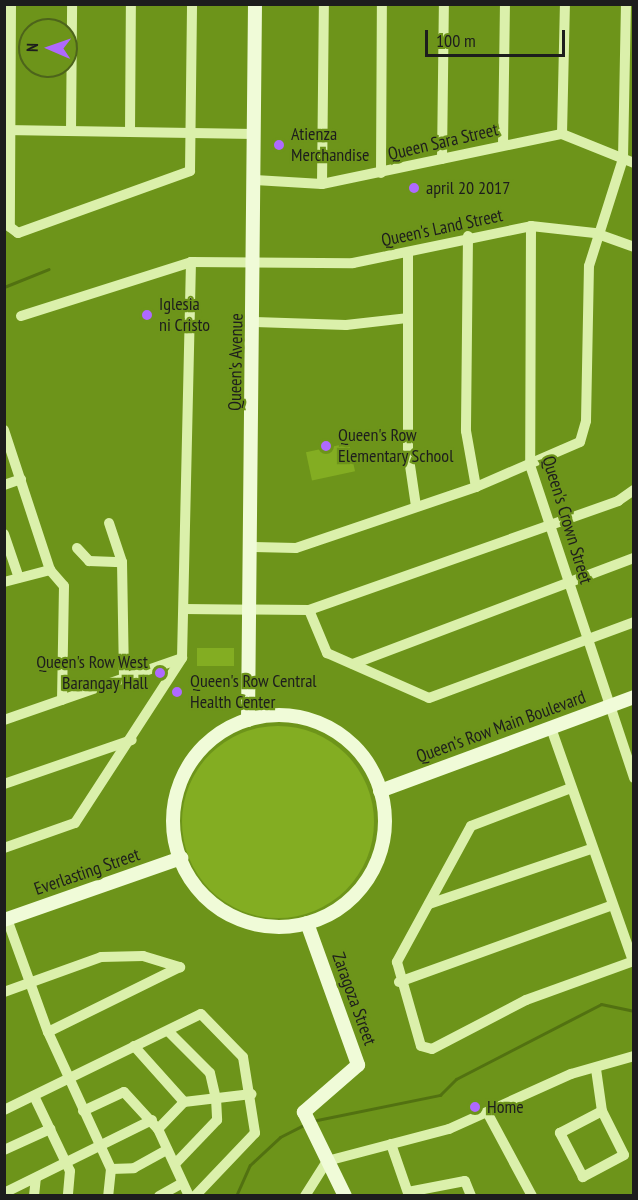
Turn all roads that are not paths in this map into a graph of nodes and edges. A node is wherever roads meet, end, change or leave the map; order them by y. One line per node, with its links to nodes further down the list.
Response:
1 (11, 4): 12 (street)
2 (72, 4): 13 (street)
3 (131, 4): 14 (street)
4 (192, 4): 15 (street)
5 (255, 4): 16 (street, Queen's Avenue)
6 (324, 4): 23 (street)
7 (382, 4): 21 (street)
8 (444, 4): 19 (street)
9 (505, 4): 18 (street)
10 (565, 4): 17 (street)
11 (626, 4): 20 (street)
12 (8, 130): 13 (street); 15 (street)
13 (71, 131): 14 (street)
14 (130, 132): 15 (street)
15 (191, 133): 16 (street)
16 (254, 134): 22 (street, Queen's Avenue)
17 (562, 134): 18 (street, Queen Sara Street); 20 (street)
18 (503, 146): 19 (street, Queen Sara Street)
19 (442, 159): 21 (street, Queen Sara Street)
20 (628, 161): 25 (street)
21 (381, 173): 23 (street, Queen Sara Street)
22 (255, 180): 23 (street, Queen Sara Street); 29 (street, Queen's Avenue)
23 (322, 184)
24 (531, 226): 25 (street, Queen's Land Street); 26 (street, Queen's Land Street); 35 (street, Queen's Crown Street)
25 (595, 233): 27 (street, Queen's Land Street); 35 (street)
26 (468, 236): 28 (street, Queen's Land Street); 38 (street)
27 (633, 247)
28 (408, 254): 29 (street, Queen's Land Street); 32 (street)
29 (255, 260): 30 (street, Queen's Land Street); 33 (street, Queen's Avenue)
30 (191, 262): 31 (street, Queen's Land Street); 53 (street)
31 (21, 316)
32 (407, 318): 33 (street); 40 (street)
33 (255, 322): 44 (street, Queen's Avenue)
34 (4, 430): 36 (street)
35 (530, 465): 38 (street); 42 (street, Queen's Crown Street)
36 (21, 479): 37 (street); 49 (street)
37 (4, 485)
38 (476, 487): 40 (street)
39 (633, 490): 42 (street)
40 (416, 506): 44 (street)
41 (109, 523): 48 (street)
42 (549, 526): 52 (street, Queen's Crown Street); 55 (street)
43 (4, 534): 46 (street)
44 (252, 547): 54 (street, Queen's Avenue)
45 (77, 548): 48 (street)
46 (7, 550): 50 (street)
47 (633, 558): 52 (street)
48 (122, 562): 60 (street)
49 (50, 570): 50 (street); 62 (street)
50 (20, 578): 51 (street)
51 (4, 582)
52 (567, 582): 57 (street, Queen's Crown Street); 59 (street)
53 (184, 609): 54 (street); 58 (street)
54 (250, 610): 55 (street); 65 (street, Queen's Avenue)
55 (309, 610): 59 (street)
56 (633, 622): 57 (street)
57 (587, 640): 59 (street); 63 (street, Queen's Crown Street)
58 (182, 658): 60 (street); 67 (street)
59 (353, 664)
60 (124, 679): 62 (street)
61 (633, 697): 63 (street, Queen's Row Main Boulevard)
62 (62, 700): 64 (street)
63 (609, 706): 66 (street, Queen's Row Main Boulevard); 68 (street, Queen's Crown Street)
64 (4, 720)
65 (248, 720): 71 (street); 74 (street)
66 (551, 728): 70 (street); 71 (street, Queen's Row Main Boulevard)
67 (132, 740): 69 (street); 72 (street)
68 (633, 772)
69 (4, 784)
70 (572, 788): 73 (street); 75 (street)
71 (380, 791): 78 (street)
72 (4, 848)
73 (591, 849): 75 (street); 76 (street)
74 (181, 858): 77 (street, Everlasting Street); 78 (street)
75 (429, 904): 80 (street)
76 (612, 905): 79 (street); 80 (street)
77 (6, 920): 81 (street)
78 (307, 923): 103 (street, Zaragoza Street)
79 (633, 961): 80 (street)
80 (399, 982)
81 (30, 983): 82 (street); 84 (street); 84 (street)
82 (4, 992)
83 (168, 1031): 85 (street); 89 (street); 91 (street)
84 (48, 1032): 88 (street)
85 (134, 1046): 88 (street); 92 (street)
86 (633, 1056): 87 (street)
87 (596, 1069): 95 (street); 96 (street)
88 (68, 1079): 90 (street); 94 (street)
89 (252, 1094): 91 (street); 116 (street)
90 (34, 1096): 93 (street); 98 (street)
91 (216, 1098): 92 (street); 105 (street)
92 (184, 1102): 97 (street)
93 (4, 1110)
94 (83, 1111): 97 (street); 100 (street)
95 (602, 1112): 95 (street)
96 (488, 1114): 99 (street); 120 (street)
97 (155, 1125): 100 (street); 102 (street)
98 (50, 1129): 101 (street); 104 (street)
99 (391, 1144): 103 (street); 110 (street)
100 (100, 1146): 104 (street); 106 (street)
101 (4, 1150)
102 (167, 1150): 105 (street); 106 (street)
103 (327, 1161): 117 (street); 118 (street, Zaragoza Street)
104 (65, 1163): 107 (street); 112 (street)
105 (175, 1164): 108 (street)
106 (111, 1169): 113 (street)
107 (36, 1178): 109 (street); 111 (street)
108 (182, 1183): 114 (street); 115 (street)
109 (4, 1193)
110 (408, 1194): 119 (street)
111 (34, 1196)
112 (68, 1196)
113 (108, 1196)
114 (159, 1196)
115 (189, 1196)
116 (195, 1196)
117 (305, 1196)
118 (345, 1196)
119 (471, 1196)
120 (532, 1196)

